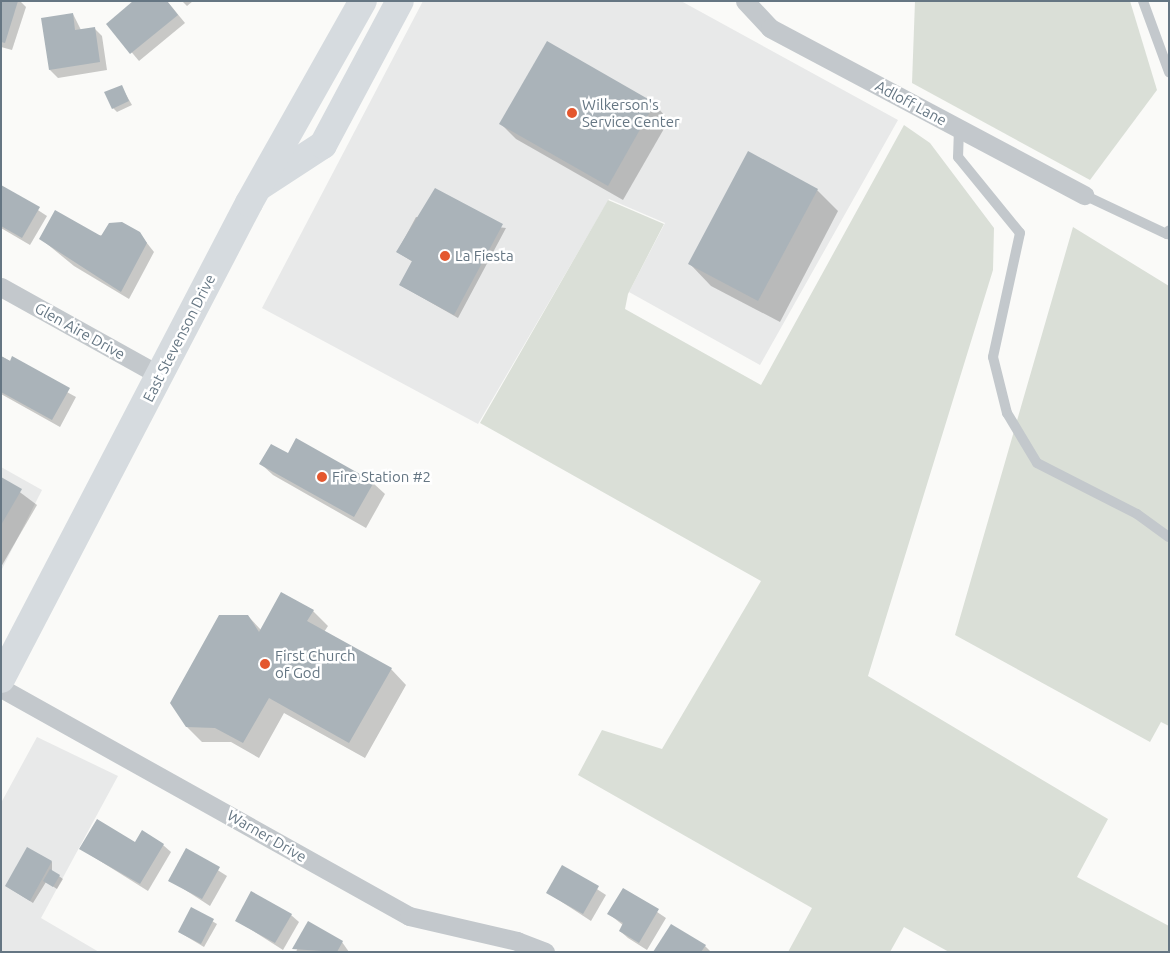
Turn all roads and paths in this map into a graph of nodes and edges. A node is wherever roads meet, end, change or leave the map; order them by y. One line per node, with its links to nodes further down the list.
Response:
1 (400, 1): 7 (main road)
2 (745, 1): 6 (street, Adloff Lane)
3 (1143, 1): 5 (lane)
4 (361, 3): 7 (main road, East Stevenson Drive)
5 (1169, 72)
6 (959, 129): 8 (street, Adloff Lane); 12 (lane)
7 (257, 189): 11 (main road, East Stevenson Drive)
8 (1084, 195): 9 (lane)
9 (1169, 230)
10 (1, 287): 11 (street, Glen Aire Drive)
11 (159, 375): 13 (main road, East Stevenson Drive)
12 (1169, 536)
13 (1, 679)
14 (1, 688): 15 (street, Warner Drive)
15 (545, 952)

